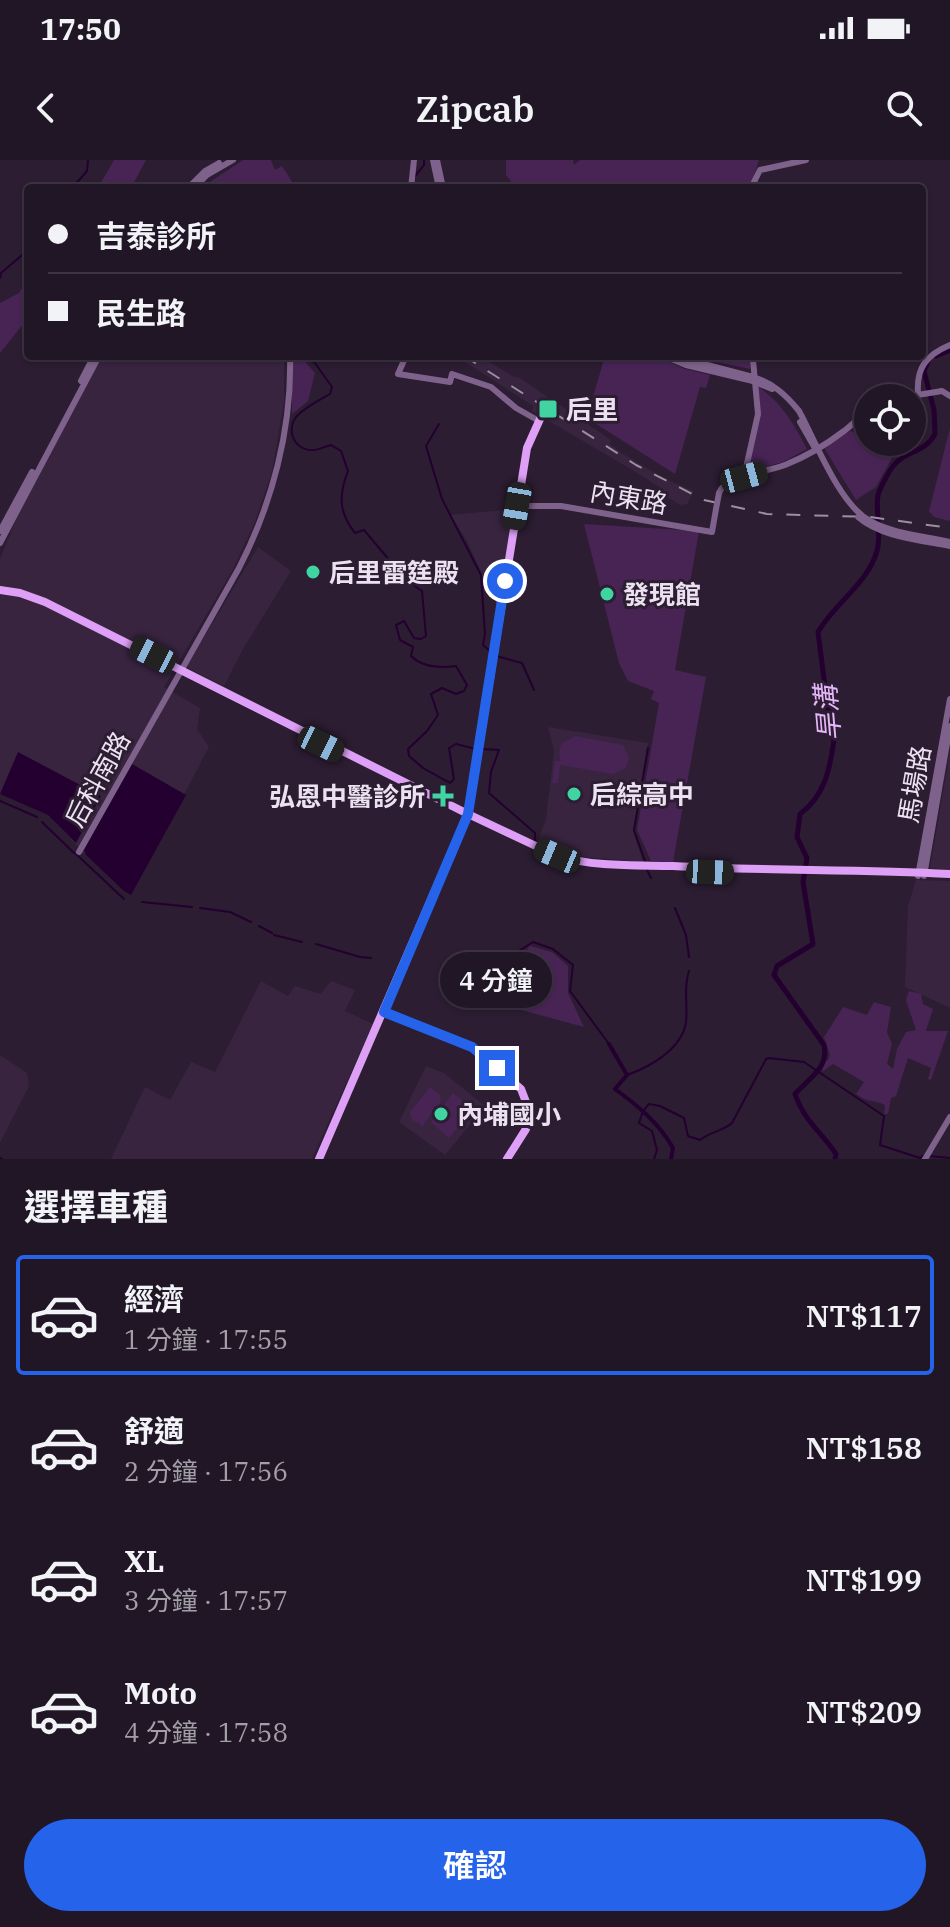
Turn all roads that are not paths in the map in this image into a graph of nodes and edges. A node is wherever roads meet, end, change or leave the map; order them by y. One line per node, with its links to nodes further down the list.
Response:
1 (225, 160): 6 (street)
2 (233, 160): 6 (street)
3 (414, 160): 9 (street)
4 (435, 160): 10 (street)
5 (806, 160): 11 (street)
6 (206, 173): 7 (street); 8 (street)
7 (193, 184)
8 (197, 184)
9 (411, 184)
10 (440, 184)
11 (753, 184)
12 (950, 345): 20 (street)
13 (95, 360): 25 (street)
14 (289, 360): 32 (street, 后科南路)
15 (404, 360): 23 (street)
16 (674, 360): 19 (street)
17 (687, 360): 19 (street)
18 (753, 360): 19 (street)
19 (753, 379): 26 (street); 30 (street, bridge)
20 (920, 384)
21 (926, 393): 22 (street)
22 (950, 396)
23 (539, 420): 27 (main road)
24 (854, 423): 26 (street)
25 (42, 457): 28 (street); 29 (street)
26 (744, 477): 27 (street, 內東路, bridge)
27 (517, 506): 36 (main road)
28 (0, 531)
29 (0, 543)
30 (950, 544)
31 (0, 593): 32 (main road)
32 (178, 670): 35 (street, 后科南路); 36 (main road)
33 (950, 699): 37 (street, 馬場路)
34 (950, 726): 37 (street, 馬場路)
35 (130, 758): 35 (street, 后科南路)
36 (468, 816): 37 (main road); 39 (main road)
37 (921, 874): 38 (main road)
38 (950, 876)
39 (384, 1012): 41 (main road); 42 (main road)
40 (950, 1117): 43 (street)
41 (319, 1159)
42 (507, 1159)
43 (925, 1159)

